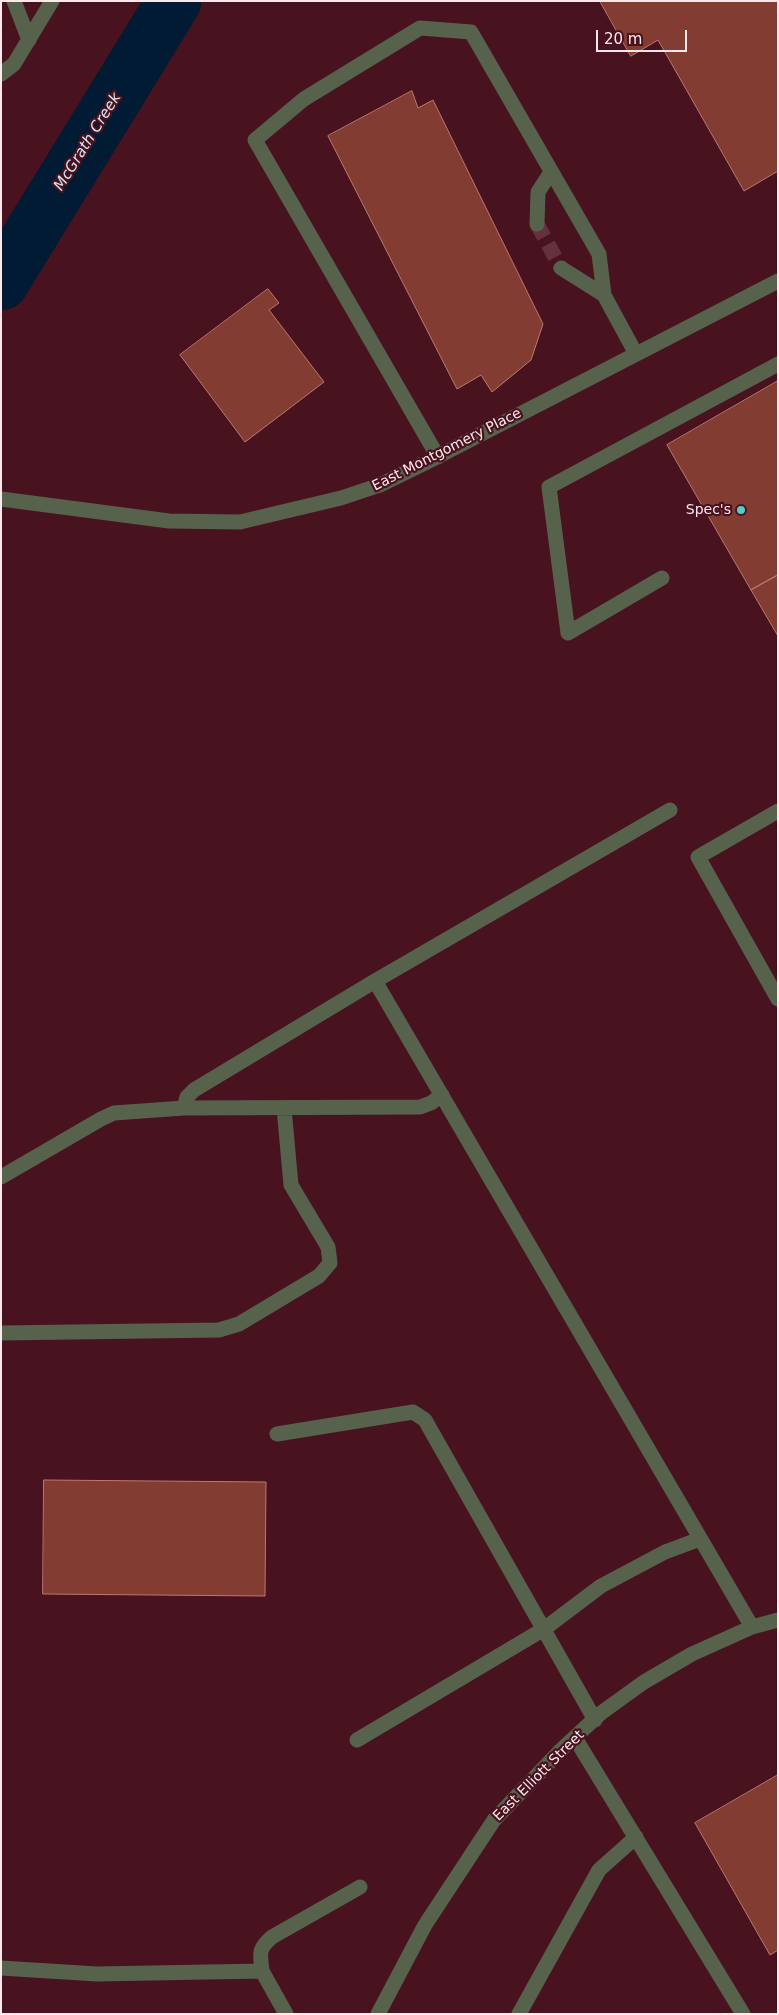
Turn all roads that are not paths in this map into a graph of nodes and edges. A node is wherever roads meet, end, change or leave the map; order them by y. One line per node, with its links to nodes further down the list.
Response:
1 (14, 1): 3 (street)
2 (52, 1): 3 (street)
3 (29, 40): 4 (street)
4 (1, 74)
5 (550, 172): 6 (street); 9 (street); 12 (street)
6 (537, 224)
7 (561, 268): 9 (street)
8 (778, 281): 10 (street, East Montgomery Place)
9 (604, 295): 10 (street)
10 (636, 354): 12 (street, East Montgomery Place)
11 (778, 364): 14 (street)
12 (438, 457): 13 (street, East Montgomery Place)
13 (1, 499)
14 (662, 578)
15 (670, 810): 17 (street)
16 (778, 812): 18 (street)
17 (374, 981): 19 (street); 20 (street)
18 (778, 999)
19 (442, 1095): 21 (street); 25 (street)
20 (184, 1108): 21 (street); 22 (street)
21 (284, 1108): 23 (street)
22 (1, 1177)
23 (1, 1332)
24 (277, 1434): 28 (street)
25 (700, 1539): 27 (street); 28 (street)
26 (778, 1620): 27 (street, East Elliott Street)
27 (752, 1627): 29 (street, East Elliott Street)
28 (544, 1629): 29 (street); 31 (street)
29 (595, 1720): 30 (street, East Elliott Street)
30 (575, 1738): 32 (street); 37 (street, East Elliott Street)
31 (357, 1740)
32 (636, 1837): 38 (street); 39 (street)
33 (360, 1888): 35 (street)
34 (1, 1968): 35 (street)
35 (262, 1971): 36 (street)
36 (286, 2014)
37 (378, 2014)
38 (519, 2014)
39 (743, 2014)

